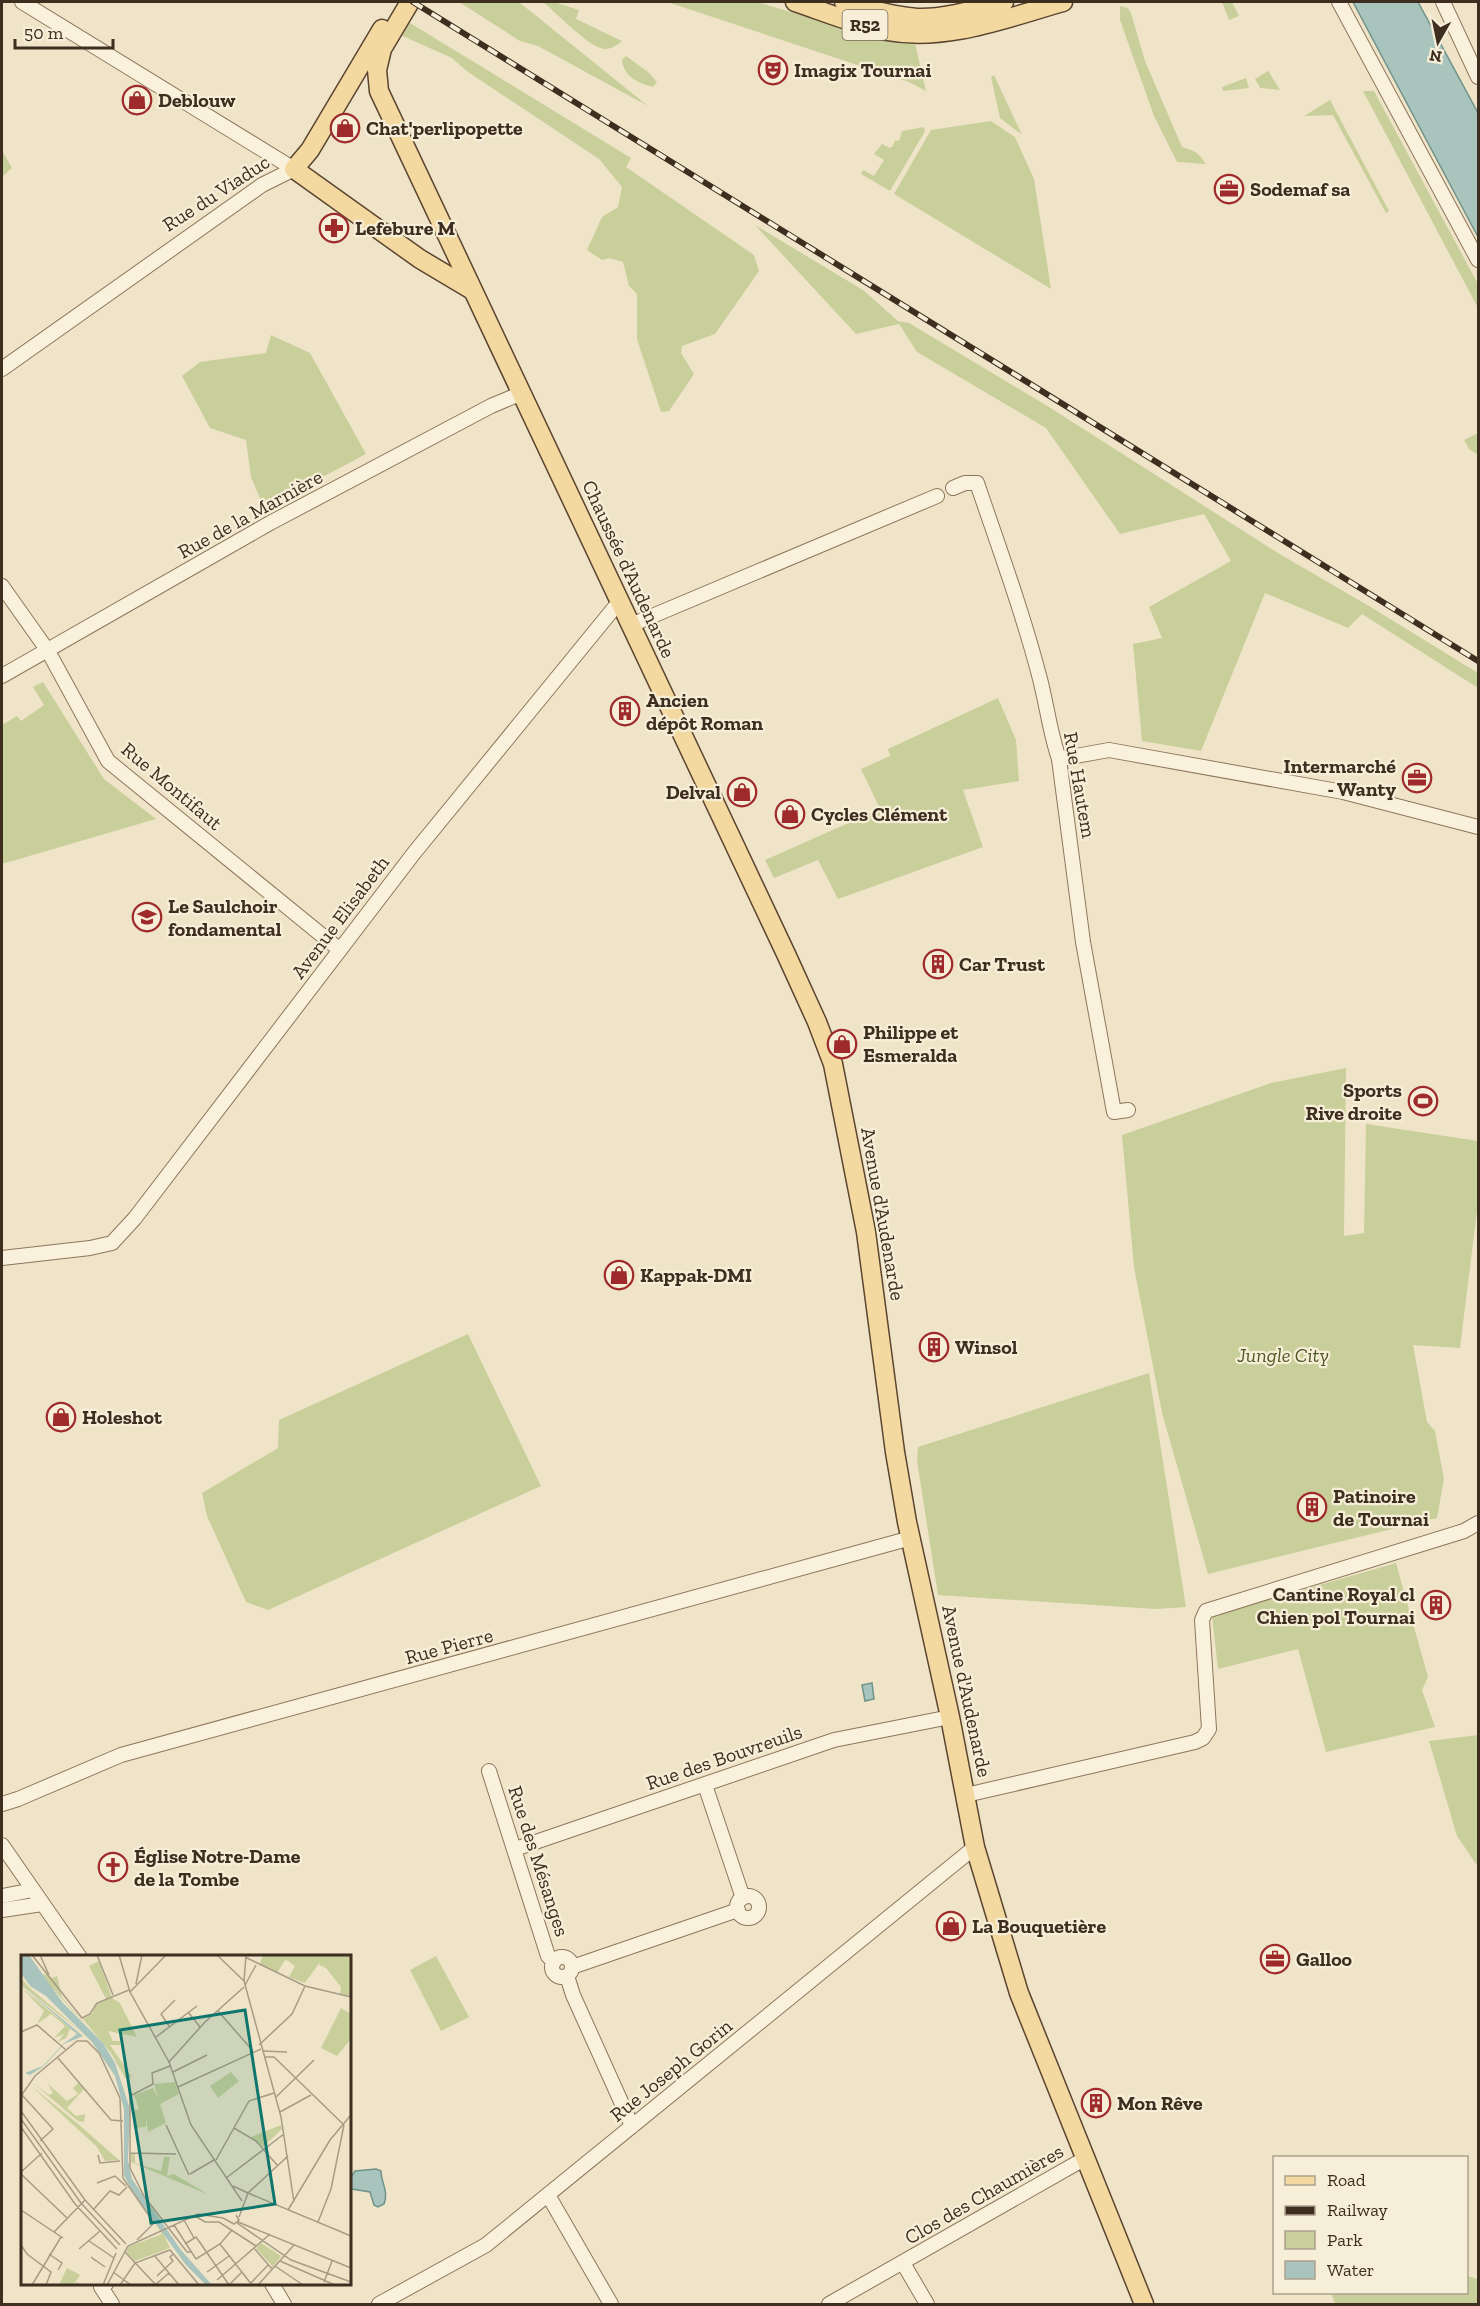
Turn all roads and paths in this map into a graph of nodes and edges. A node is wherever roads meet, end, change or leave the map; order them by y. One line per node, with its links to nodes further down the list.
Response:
1 (22, 2): 14 (street)
2 (398, 2): 12 (main road, Rue du Viaduc)
3 (410, 2): 13 (main road)
4 (795, 2): 7 (main road, R52)
5 (844, 2): 10 (main road, R52)
6 (1004, 2): 10 (main road, R52)
7 (1063, 2)
8 (1339, 2): 16 (street)
9 (1443, 2): 11 (street)
10 (954, 7)
11 (1479, 77)
12 (351, 83): 13 (main road); 14 (main road, Rue du Viaduc)
13 (379, 91): 15 (main road, Chaussée d'Audenarde)
14 (294, 169): 17 (main road); 19 (street, Rue du Viaduc)
15 (452, 246): 17 (street); 18 (main road, Chaussée d'Audenarde)
16 (1479, 260)
17 (432, 266): 18 (main road)
18 (472, 290): 20 (main road, Chaussée d'Audenarde)
19 (2, 369)
20 (522, 393): 24 (main road, Chaussée d'Audenarde); 26 (street, Rue de la Marnière)
21 (953, 488): 28 (street, Rue Hautem)
22 (938, 496): 25 (street)
23 (2, 586): 26 (street, Rue Montifaut)
24 (619, 602): 25 (main road, Chaussée d'Audenarde); 30 (street, Avenue Elisabeth)
25 (631, 625): 31 (main road, Chaussée d'Audenarde)
26 (48, 651): 27 (street, Rue de la Marnière); 30 (street, Rue Montifaut)
27 (2, 676)
28 (1059, 759): 29 (street); 32 (street, Rue Hautem)
29 (1479, 827)
30 (340, 950): 33 (street, Avenue Elisabeth)
31 (832, 1065): 35 (main road, Avenue d'Audenarde)
32 (1128, 1110)
33 (2, 1258)
34 (1479, 1523): 39 (street)
35 (911, 1538): 36 (main road, Avenue d'Audenarde); 40 (street, Rue Pierre)
36 (950, 1717): 38 (street, Rue des Bouvreuils); 39 (main road, Avenue d'Audenarde)
37 (489, 1771): 43 (street, Rue des Mésanges)
38 (705, 1785): 43 (street, Rue des Bouvreuils); 49 (street)
39 (966, 1795): 42 (main road, Avenue d'Audenarde)
40 (2, 1804)
41 (2, 1845): 44 (street)
42 (975, 1847): 50 (street, Rue Joseph Gorin); 51 (main road, Avenue d'Audenarde)
43 (515, 1849): 49 (street, Rue des Mésanges)
44 (33, 1890): 45 (street); 46 (street)
45 (2, 1896)
46 (42, 1904): 47 (street); 48 (street)
47 (2, 1910)
48 (78, 1955)
49 (569, 1971): 50 (street)
50 (632, 2126): 52 (street, Rue Joseph Gorin)
51 (1084, 2159): 53 (street, Clos des Chaumières); 62 (main road, Avenue d'Audenarde)
52 (548, 2195): 58 (street, Rue Joseph Gorin); 59 (street)
53 (903, 2263): 60 (street, Clos des Chaumières); 61 (street, Clos des Chaumières)
54 (104, 2285): 56 (street)
55 (273, 2285): 57 (street)
56 (112, 2304)
57 (284, 2304)
58 (379, 2304)
59 (611, 2304)
60 (829, 2304)
61 (927, 2304)
62 (1144, 2304)

